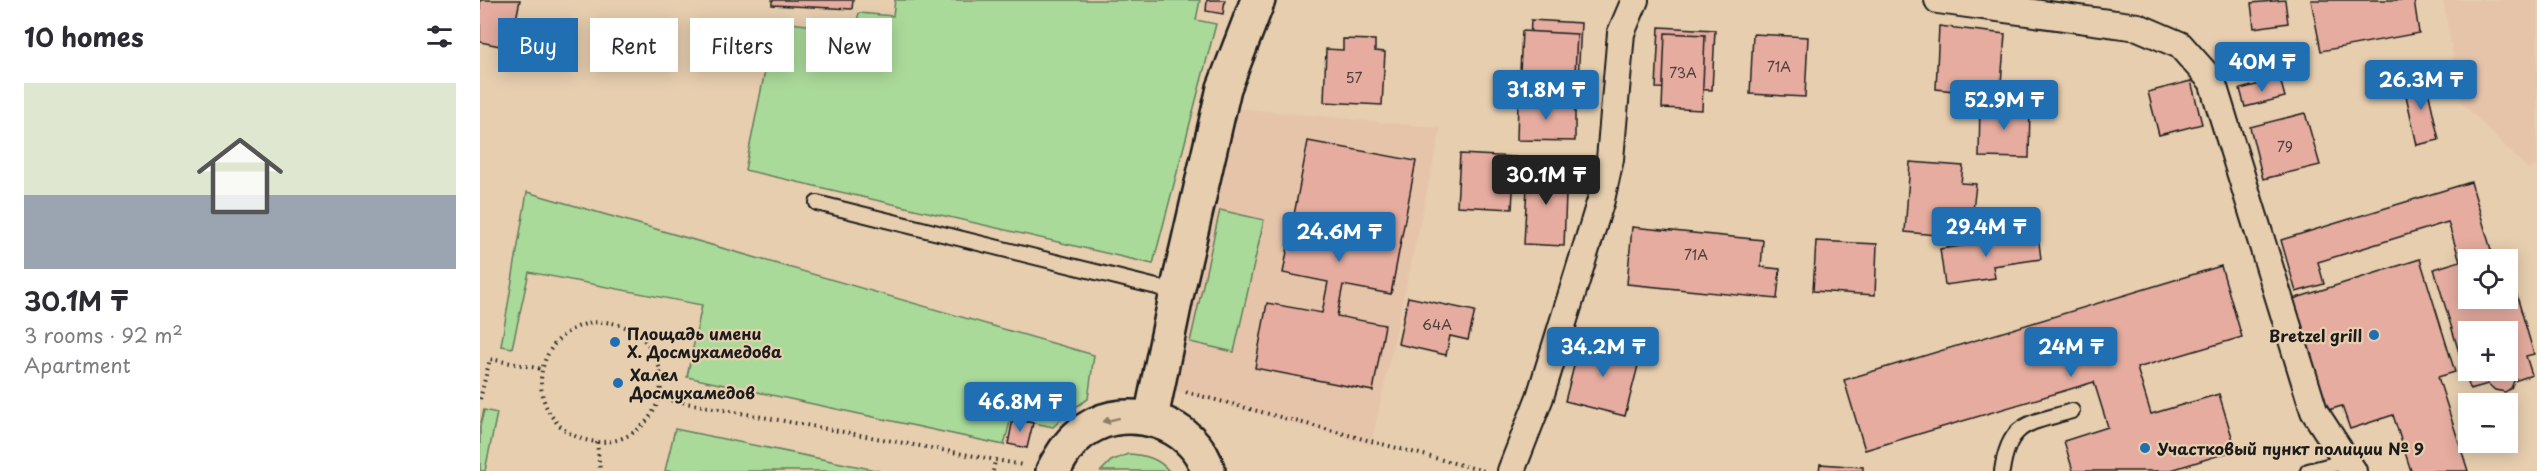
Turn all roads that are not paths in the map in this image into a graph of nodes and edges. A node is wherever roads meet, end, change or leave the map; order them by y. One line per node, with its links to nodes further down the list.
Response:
1 (1258, 0): 6 (street)
2 (1635, 0): 12 (street)
3 (1938, 0): 4 (street)
4 (2055, 7): 9 (street)
5 (817, 202): 6 (lane)
6 (1177, 292): 8 (street)
7 (2072, 411): 13 (lane)
8 (1151, 418): 10 (street, one-way to 10); 11 (street)
9 (2350, 466): 14 (lane)
10 (1053, 471)
11 (1208, 471)
12 (1511, 471)
13 (2002, 471)
14 (2308, 471)

